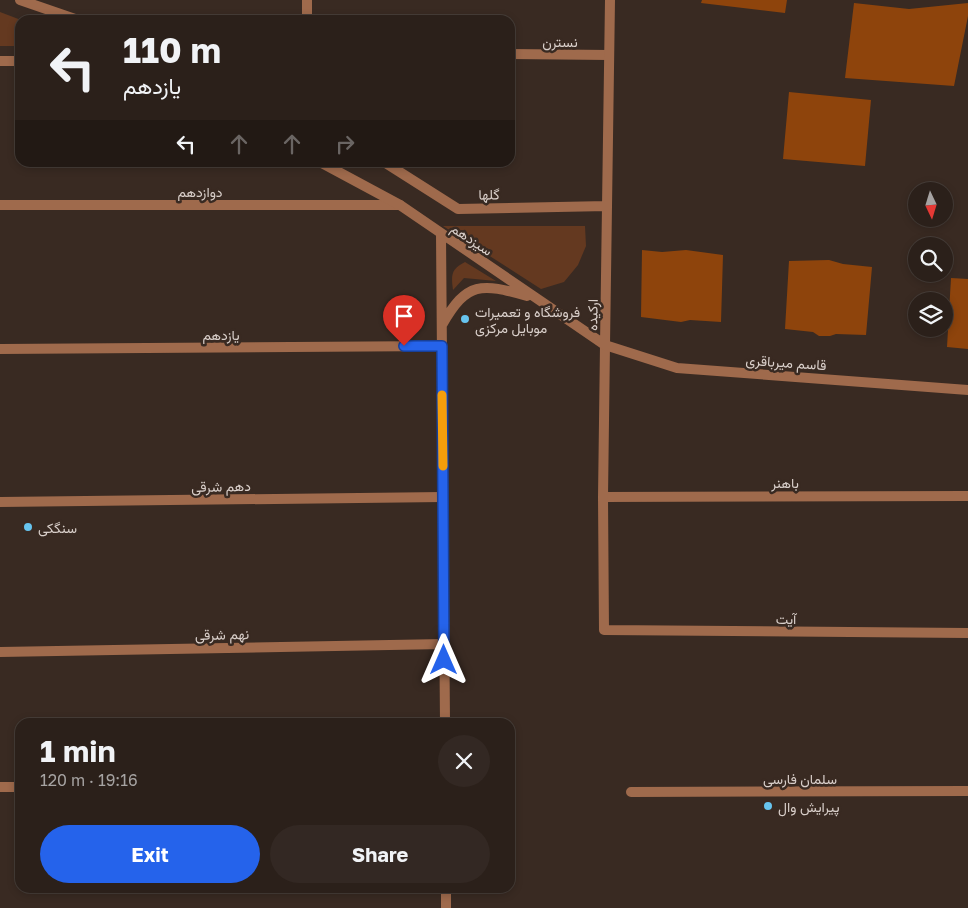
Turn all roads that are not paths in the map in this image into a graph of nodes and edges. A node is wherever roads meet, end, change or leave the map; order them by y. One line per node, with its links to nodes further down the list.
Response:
1 (20, 0): 4 (street)
2 (307, 0): 5 (street)
3 (610, 0): 7 (street, ارکیده)
4 (64, 15)
5 (307, 15)
6 (515, 54): 7 (street, نسترن)
7 (609, 55): 14 (street, ارکیده)
8 (0, 61): 9 (street)
9 (15, 61)
10 (329, 167): 13 (street, سیزدهم)
11 (392, 167): 14 (street, گلها)
12 (0, 205): 13 (street, دوازدهم)
13 (400, 205): 15 (street, سیزدهم)
14 (607, 206): 19 (street, ارکیده)
15 (441, 235): 16 (street, سیزدهم); 17 (street)
16 (535, 298): 17 (street); 19 (street, سیزدهم)
17 (442, 326): 18 (street)
18 (442, 346): 20 (street, یازدهم); 23 (street)
19 (605, 346): 21 (street, قاسم میرباقری); 24 (street, ارکیده)
20 (0, 349)
21 (968, 390)
22 (968, 496): 24 (street, باهنر)
23 (443, 497): 25 (street, دهم شرقی); 28 (street)
24 (603, 497): 26 (street, ارکیده)
25 (0, 502)
26 (604, 630): 27 (street, آیت)
27 (968, 633)
28 (444, 644): 29 (street, نهم شرقی); 30 (street)
29 (0, 652)
30 (445, 718)
31 (0, 787): 32 (street)
32 (15, 787)
33 (968, 791): 34 (street, سلمان فارسی)
34 (631, 792)
35 (446, 893): 36 (street)
36 (446, 908)

